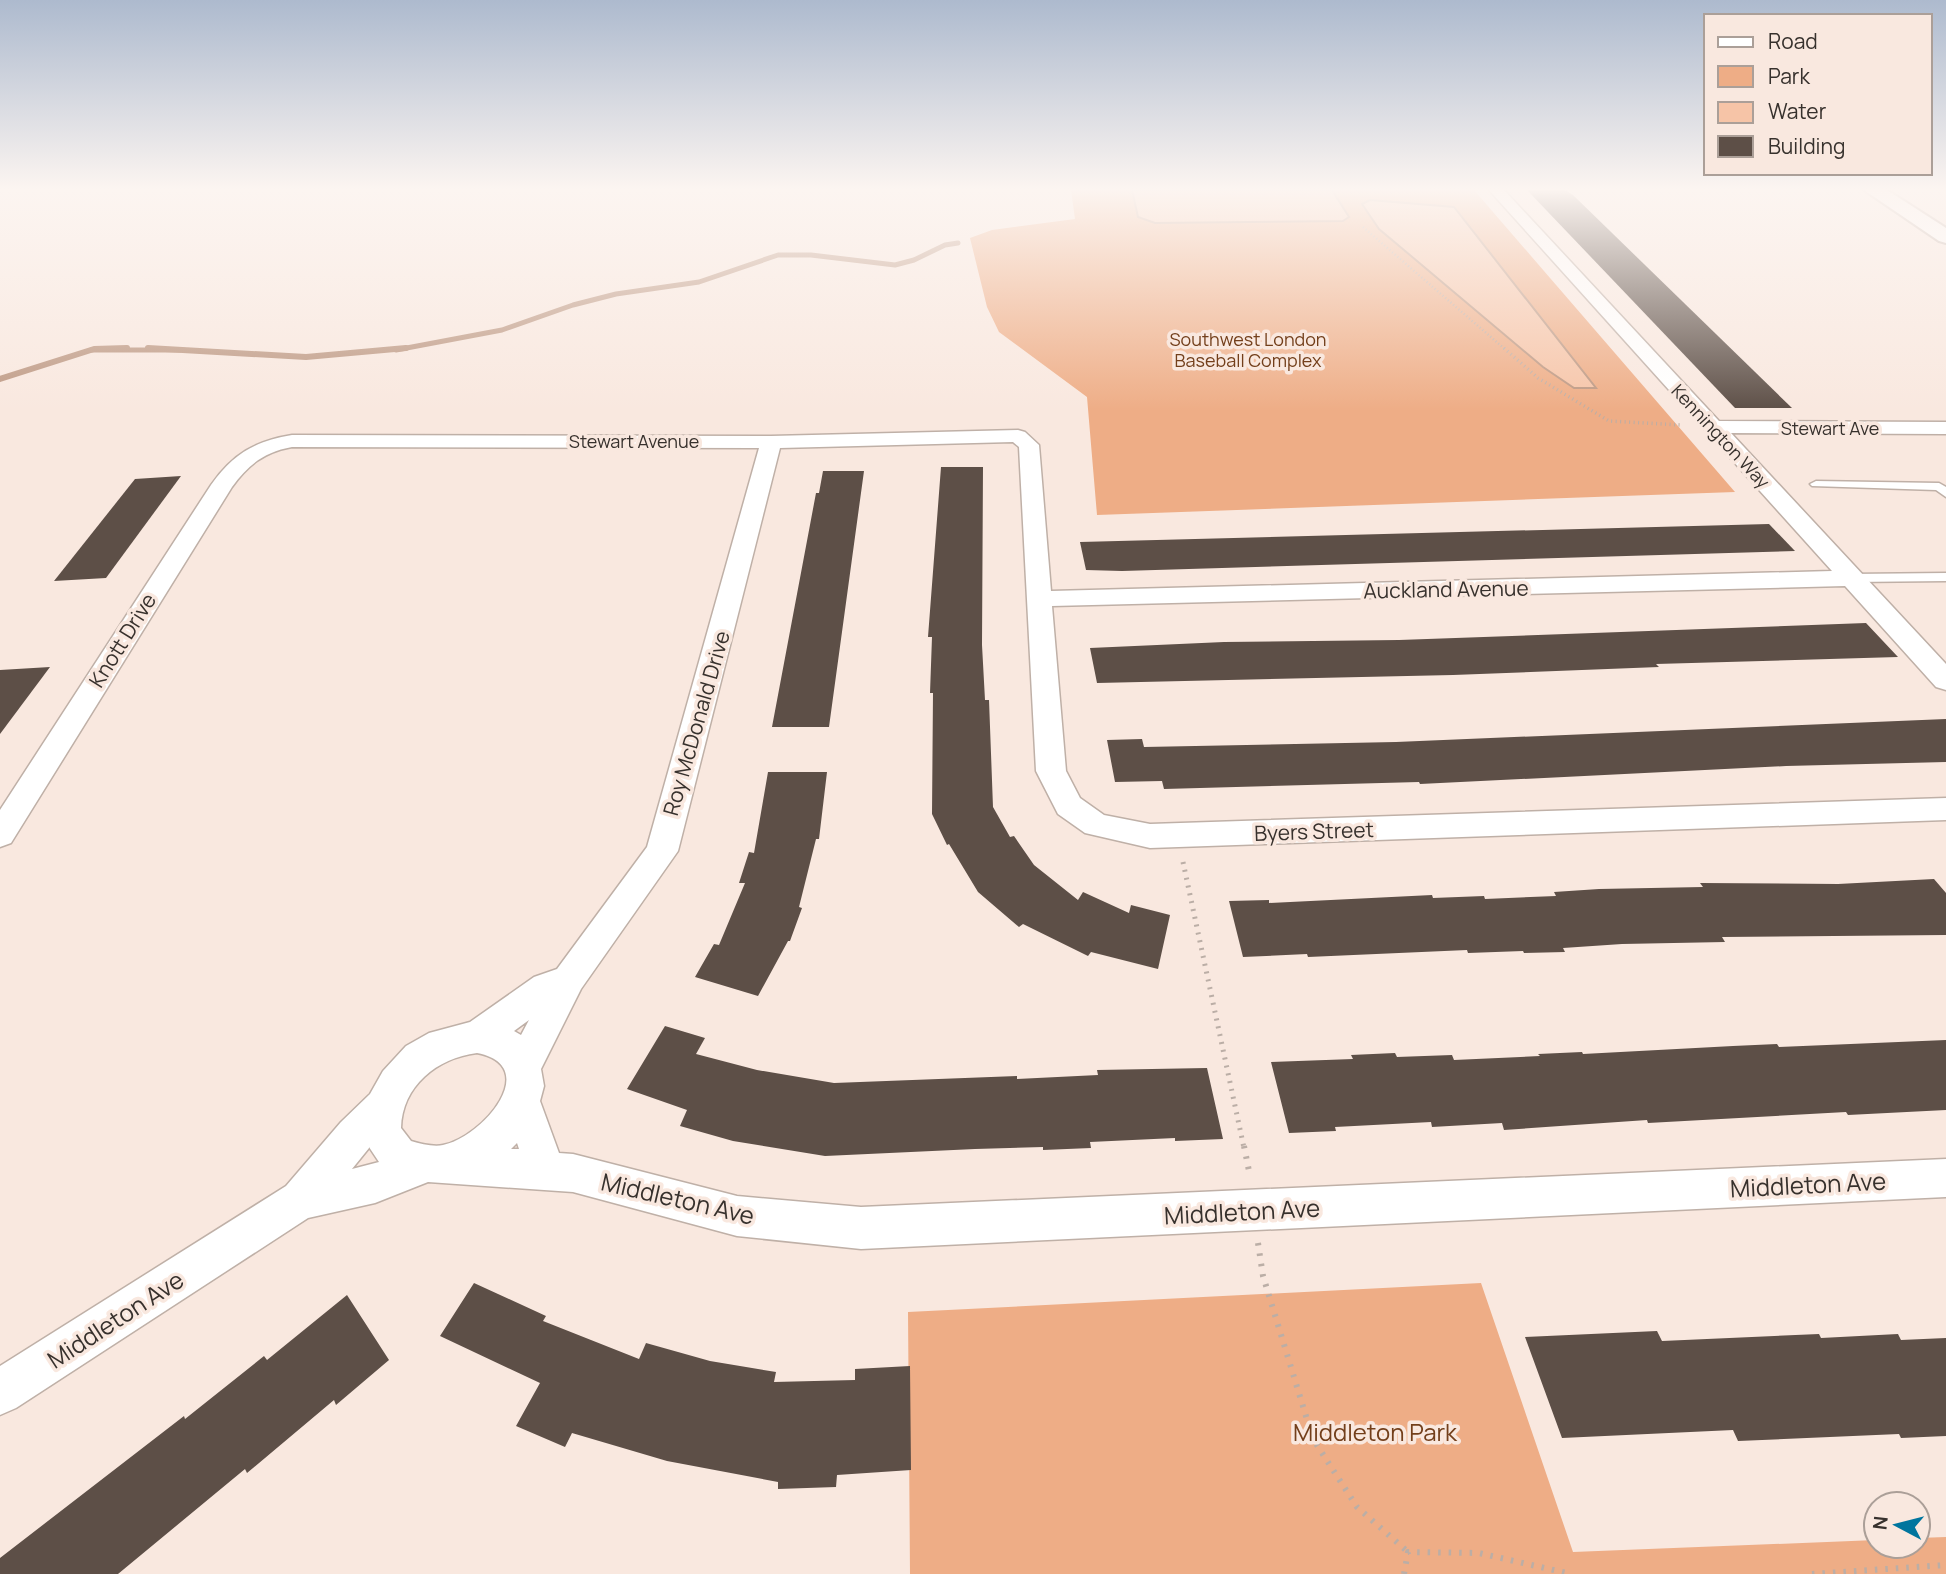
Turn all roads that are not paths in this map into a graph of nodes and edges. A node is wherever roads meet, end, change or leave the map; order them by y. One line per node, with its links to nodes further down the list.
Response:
1 (1563, 263): 2 (street, Kennington Way)
2 (1713, 427): 3 (street, Stewart Ave); 10 (street, Kennington Way)
3 (1946, 428)
4 (1018, 436): 5 (street, Stewart Avenue); 11 (street, Byers Street)
5 (771, 442): 6 (street, Stewart Avenue); 15 (street, Roy McDonald Drive)
6 (251, 452): 14 (street, Knott Drive)
7 (1816, 484): 8 (lane)
8 (1944, 489)
9 (1946, 577): 10 (lane)
10 (1852, 578): 11 (street, Auckland Avenue); 12 (street, Kennington Way)
11 (1039, 599): 13 (street, Byers Street)
12 (1946, 681)
13 (1946, 810)
14 (0, 835)
15 (569, 979): 16 (street); 17 (street, Roy McDonald Drive)
16 (477, 1037): 17 (street); 19 (street)
17 (524, 1065): 18 (street)
18 (522, 1103): 20 (street); 21 (street)
19 (383, 1107): 20 (street); 23 (street)
20 (436, 1164): 21 (street, Middleton Ave); 23 (street)
21 (544, 1172): 22 (street, Middleton Ave)
22 (1946, 1178)
23 (300, 1200): 24 (street, Middleton Ave)
24 (0, 1392)

